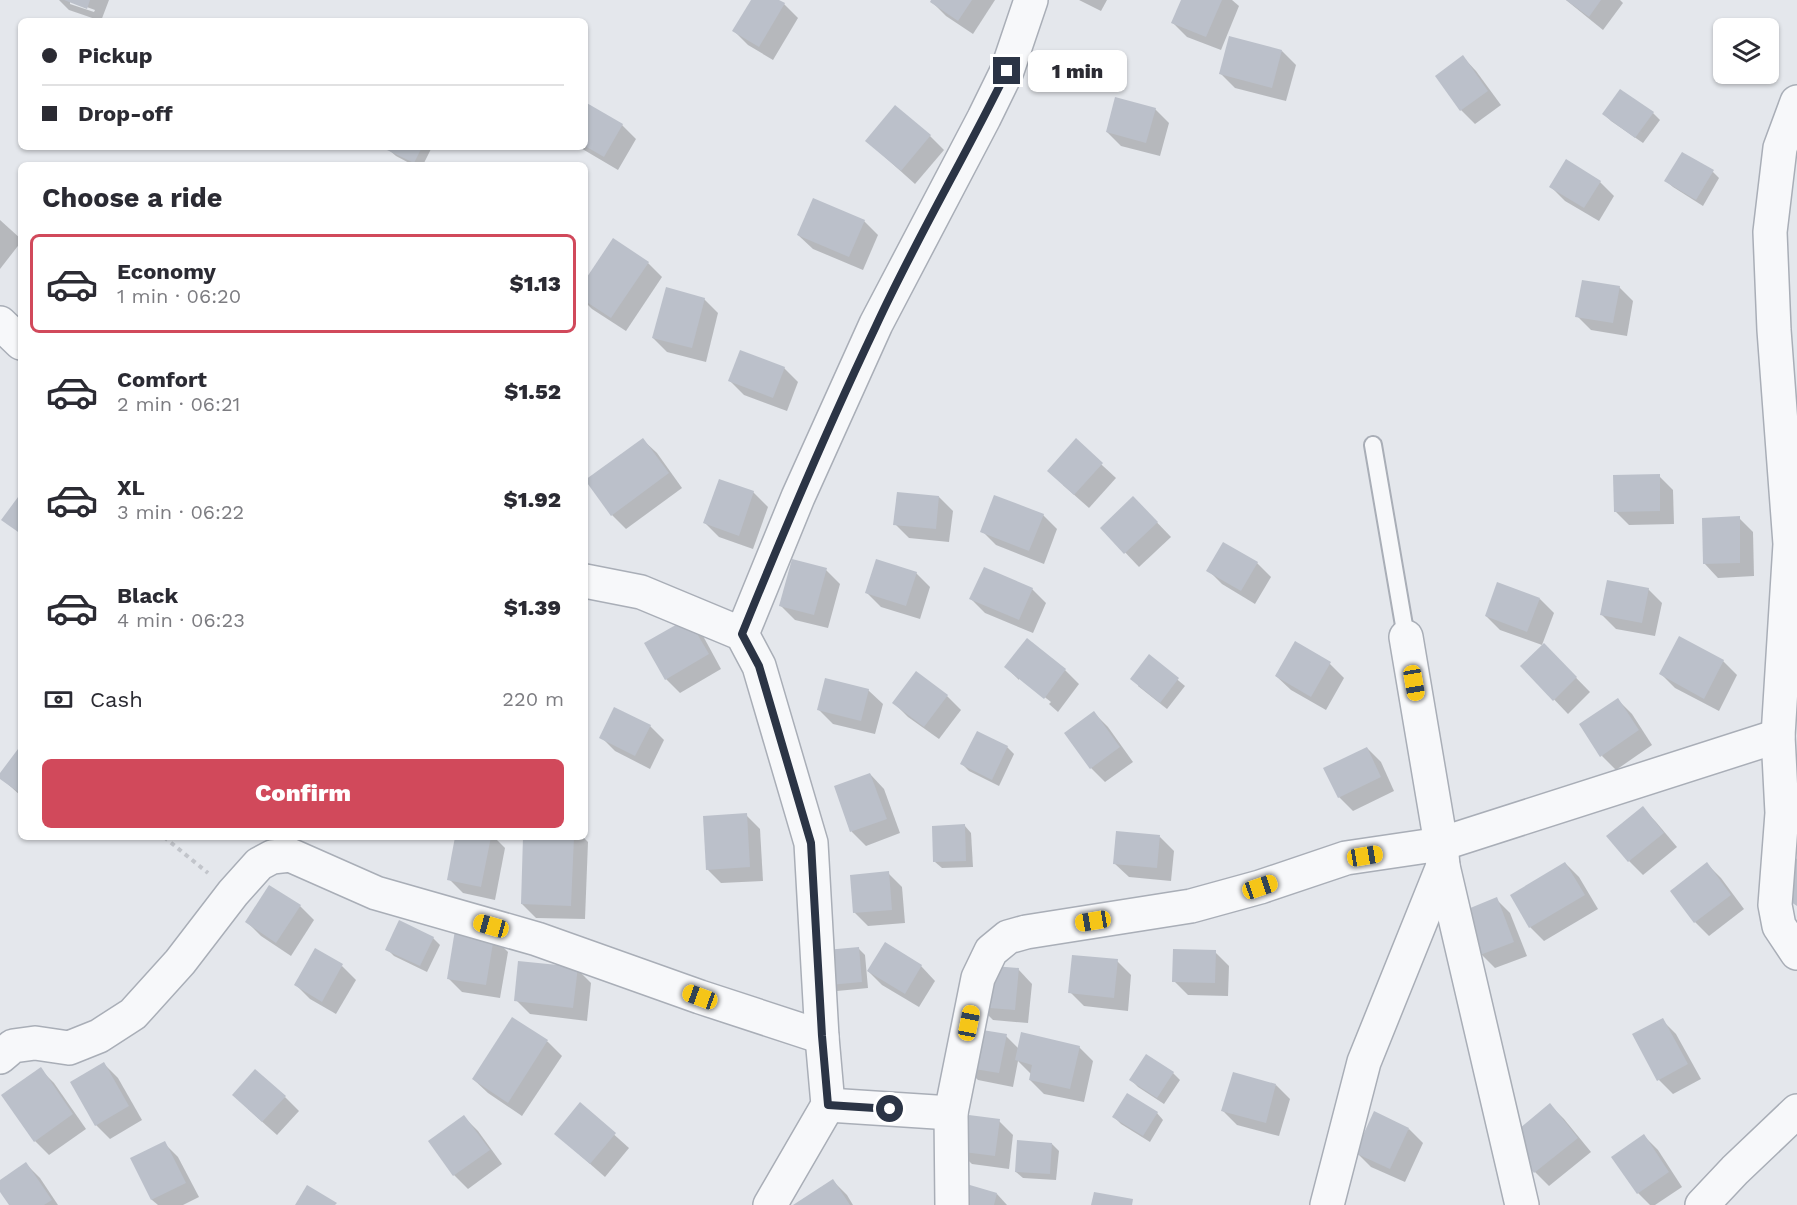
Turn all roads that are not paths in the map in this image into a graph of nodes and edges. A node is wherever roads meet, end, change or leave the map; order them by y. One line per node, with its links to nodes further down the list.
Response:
1 (1031, 0): 7 (street)
2 (1797, 102): 9 (street)
3 (0, 323): 4 (street)
4 (18, 340)
5 (1373, 444): 8 (lane)
6 (588, 582): 7 (street)
7 (742, 634): 12 (street)
8 (1406, 638): 10 (street)
9 (1778, 736): 10 (street); 11 (street)
10 (1442, 855): 16 (street); 19 (street); 20 (street)
11 (1797, 953)
12 (822, 1036): 13 (street); 14 (street)
13 (0, 1057)
14 (828, 1105): 16 (street); 17 (street)
15 (1797, 1111): 21 (street)
16 (951, 1113): 18 (street)
17 (770, 1205)
18 (952, 1205)
19 (1327, 1205)
20 (1522, 1205)
21 (1702, 1205)

